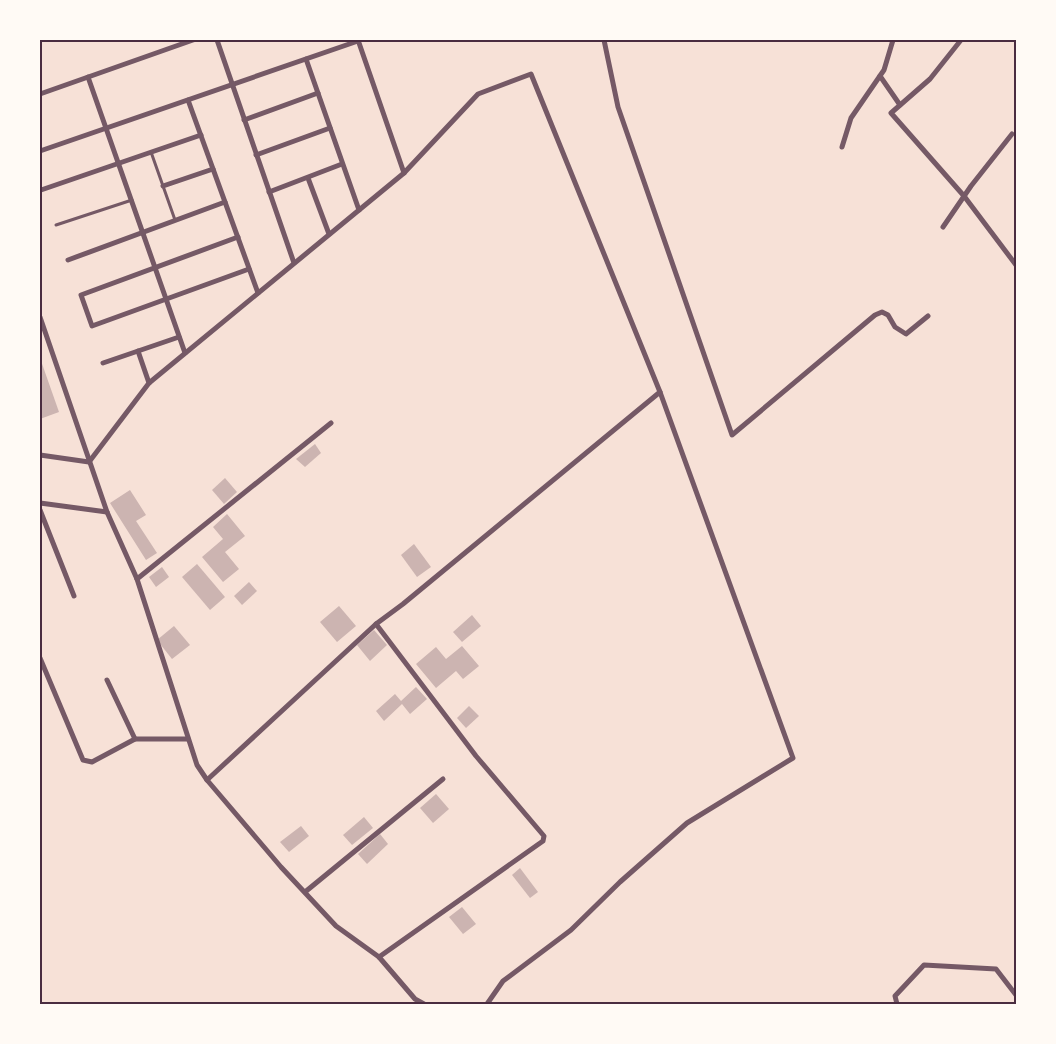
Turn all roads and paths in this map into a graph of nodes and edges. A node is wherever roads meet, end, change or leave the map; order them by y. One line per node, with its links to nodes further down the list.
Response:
1 (193, 40): 9 (street)
2 (217, 40): 10 (street)
3 (358, 40): 7 (street); 27 (street)
4 (604, 40): 49 (street)
5 (893, 40): 8 (street)
6 (960, 40): 14 (street)
7 (306, 59): 10 (street); 11 (street)
8 (880, 76): 14 (street); 20 (street)
9 (88, 77): 12 (street); 16 (street)
10 (232, 84): 13 (street); 15 (street)
11 (318, 93): 15 (street); 17 (street)
12 (40, 94)
13 (188, 100): 16 (street); 19 (street)
14 (900, 105): 32 (street)
15 (244, 120): 23 (street)
16 (106, 128): 21 (street); 24 (street)
17 (330, 128): 23 (street); 25 (street)
18 (1012, 134): 32 (street)
19 (201, 135): 22 (street); 26 (street)
20 (842, 147)
21 (40, 151)
22 (151, 152): 24 (street); 29 (lane)
23 (256, 155): 31 (street)
24 (118, 163): 30 (street); 33 (street)
25 (342, 164): 28 (street); 35 (street)
26 (213, 169): 29 (street); 34 (street)
27 (404, 172): 35 (street); 56 (street)
28 (308, 178): 31 (street); 40 (street)
29 (163, 186): 36 (lane)
30 (41, 190)
31 (269, 192): 43 (street)
32 (964, 196): 38 (street); 44 (street)
33 (132, 200): 37 (lane); 39 (street)
34 (225, 202): 36 (street); 41 (street)
35 (358, 210): 40 (street)
36 (175, 220): 39 (street)
37 (56, 225)
38 (943, 227)
39 (143, 232): 42 (street); 45 (street)
40 (329, 234): 43 (street)
41 (238, 237): 45 (street); 46 (street)
42 (68, 260)
43 (294, 263): 47 (street)
44 (1016, 265)
45 (155, 268): 48 (street); 48 (street)
46 (249, 269): 47 (street); 48 (street)
47 (258, 293): 53 (street)
48 (166, 299): 51 (street)
49 (928, 316)
50 (40, 317): 59 (street)
51 (179, 337): 52 (street); 53 (street)
52 (138, 351): 54 (street); 55 (street)
53 (185, 353): 55 (street)
54 (103, 362)
55 (149, 383): 59 (street)
56 (660, 392): 65 (street); 76 (street)
57 (331, 422): 63 (street)
58 (40, 456): 59 (street)
59 (89, 462): 62 (street)
60 (40, 503): 62 (street)
61 (40, 510): 64 (street)
62 (107, 512): 63 (street)
63 (137, 579): 69 (street)
64 (74, 596)
65 (376, 624): 71 (street); 73 (street)
66 (40, 658): 68 (street)
67 (107, 680): 68 (street)
68 (135, 740): 69 (street)
69 (188, 740): 71 (street)
70 (443, 779): 72 (street)
71 (207, 780): 72 (street)
72 (305, 892): 73 (street)
73 (379, 957): 75 (street)
74 (1016, 995): 77 (street)
75 (424, 1004)
76 (487, 1004)
77 (897, 1004)

